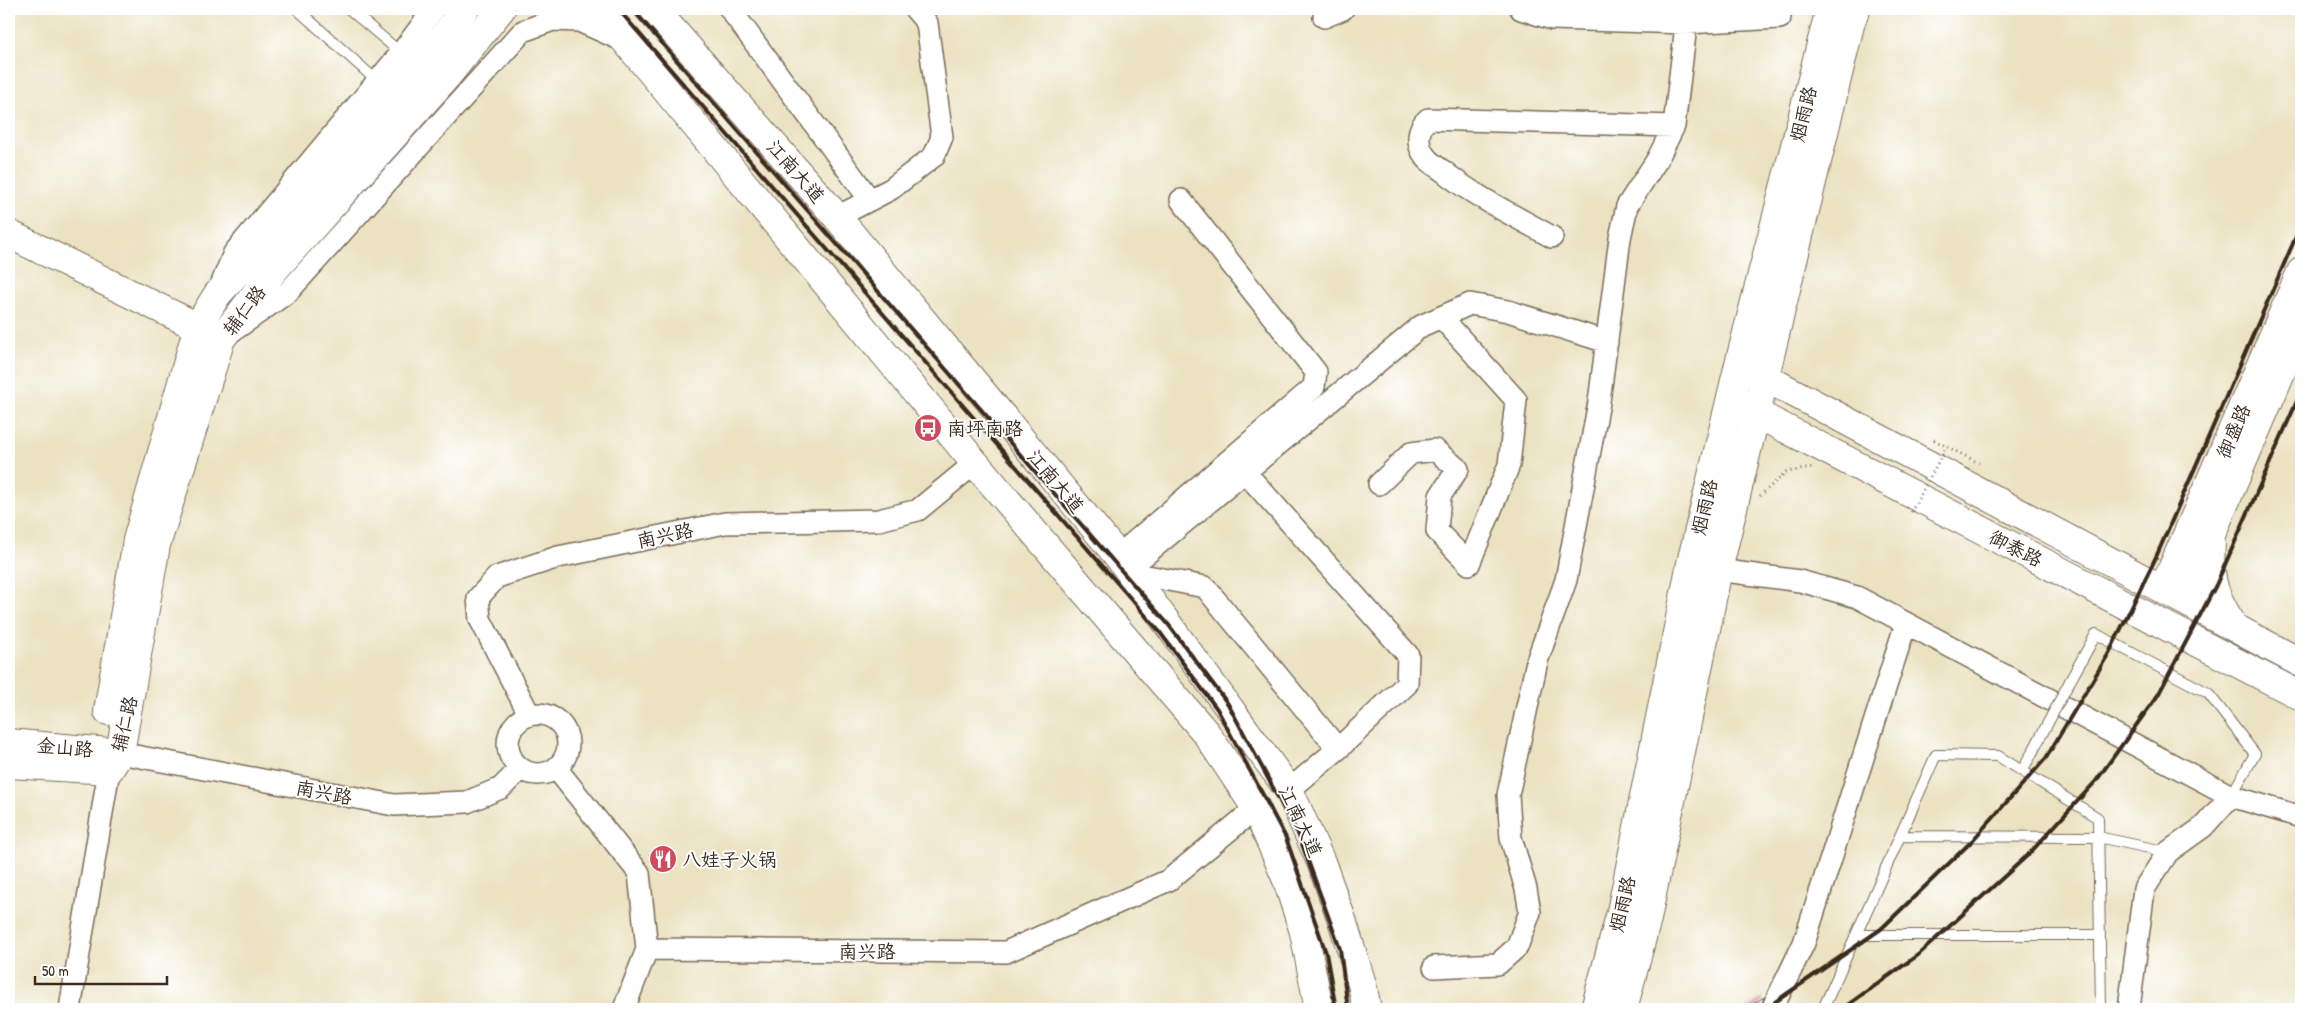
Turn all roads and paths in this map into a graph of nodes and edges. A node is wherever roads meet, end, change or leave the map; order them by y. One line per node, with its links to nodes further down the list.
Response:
1 (297, 9): 19 (lane)
2 (349, 9): 18 (lane)
3 (434, 9): 18 (street)
4 (464, 9): 27 (main road, 辅仁路)
5 (501, 9): 31 (main road, 辅仁路)
6 (600, 9): 17 (main road, 江南大道)
7 (654, 9): 23 (main road, 江南大道)
8 (730, 9): 21 (street)
9 (915, 9): 21 (street)
10 (1343, 9): 15 (street)
11 (1521, 9): 14 (street)
12 (1830, 9): 33 (main road, 烟雨路)
13 (1856, 9): 34 (main road, 烟雨路)
14 (1687, 16): 16 (street); 20 (street)
15 (1324, 17)
16 (1780, 18)
17 (629, 43): 31 (street); 40 (main road, 江南大道)
18 (401, 53): 19 (street)
19 (377, 82): 27 (street)
20 (1674, 126): 25 (street); 32 (street)
21 (870, 200): 23 (street)
22 (1181, 200): 49 (street)
23 (837, 217): 49 (main road, 江南大道)
24 (9, 234): 29 (main road)
25 (1552, 237)
26 (2301, 272): 46 (main road, 御盛路)
27 (217, 295): 29 (main road, 辅仁路)
28 (1441, 317): 32 (street); 42 (street); 43 (street)
29 (198, 326): 31 (main road); 59 (main road, 辅仁路)
30 (2301, 326): 46 (main road, 御盛路)
31 (221, 339): 59 (main road, 辅仁路)
32 (1607, 342): 74 (street)
33 (1739, 364): 34 (main road, 御泰路); 35 (main road, 烟雨路)
34 (1764, 377): 36 (main road, 烟雨路); 47 (main road, 御泰路)
35 (1730, 399): 36 (main road, 御泰路); 48 (main road, 烟雨路)
36 (1755, 412): 50 (main road, 烟雨路); 55 (main road, 御泰路)
37 (1934, 440): 38 (path)
38 (1946, 446): 39 (path); 45 (path, bridge)
39 (1979, 463)
40 (975, 464): 56 (street, 南兴路); 66 (main road, 江南大道)
41 (1817, 469): 44 (path)
42 (1245, 472): 49 (street); 58 (street)
43 (1379, 484)
44 (1758, 503)
45 (1911, 512)
46 (2203, 528): 47 (main road); 51 (main road, 御盛路); 53 (main road)
47 (2107, 560): 51 (main road, 御泰路)
48 (1691, 563): 50 (street); 79 (main road, 烟雨路)
49 (1126, 566): 58 (street); 64 (main road, 江南大道)
50 (1718, 570): 52 (street); 80 (main road, 烟雨路)
51 (2173, 595): 53 (main road, 御泰路)
52 (1906, 623): 65 (street); 81 (street)
53 (2236, 629): 54 (main road, 御泰路)
54 (2301, 663)
55 (2301, 696)
56 (530, 714): 61 (street); 62 (street)
57 (9, 743): 59 (main road, 金山路)
58 (1338, 750): 64 (street)
59 (111, 758): 60 (main road, 金山路); 62 (street, 南兴路); 76 (street)
60 (9, 764)
61 (556, 768): 62 (street); 73 (street)
62 (520, 769)
63 (2022, 771): 65 (lane, bridge); 68 (lane); 69 (lane)
64 (1289, 790): 78 (main road, 江南大道)
65 (2232, 796): 67 (street); 70 (street)
66 (1256, 808): 73 (street, 南兴路); 75 (main road, 江南大道)
67 (2301, 817)
68 (1900, 836): 69 (lane); 71 (lane)
69 (2098, 837): 70 (lane); 72 (lane)
70 (2168, 852): 84 (street)
71 (1856, 935): 72 (lane); 82 (lane)
72 (2100, 935): 83 (lane)
73 (647, 949): 77 (street)
74 (1434, 967)
75 (1318, 1006)
76 (70, 1009)
77 (624, 1009)
78 (1367, 1009)
79 (1595, 1009)
80 (1623, 1009)
81 (1772, 1009)
82 (1823, 1009)
83 (2101, 1009)
84 (2129, 1009)

